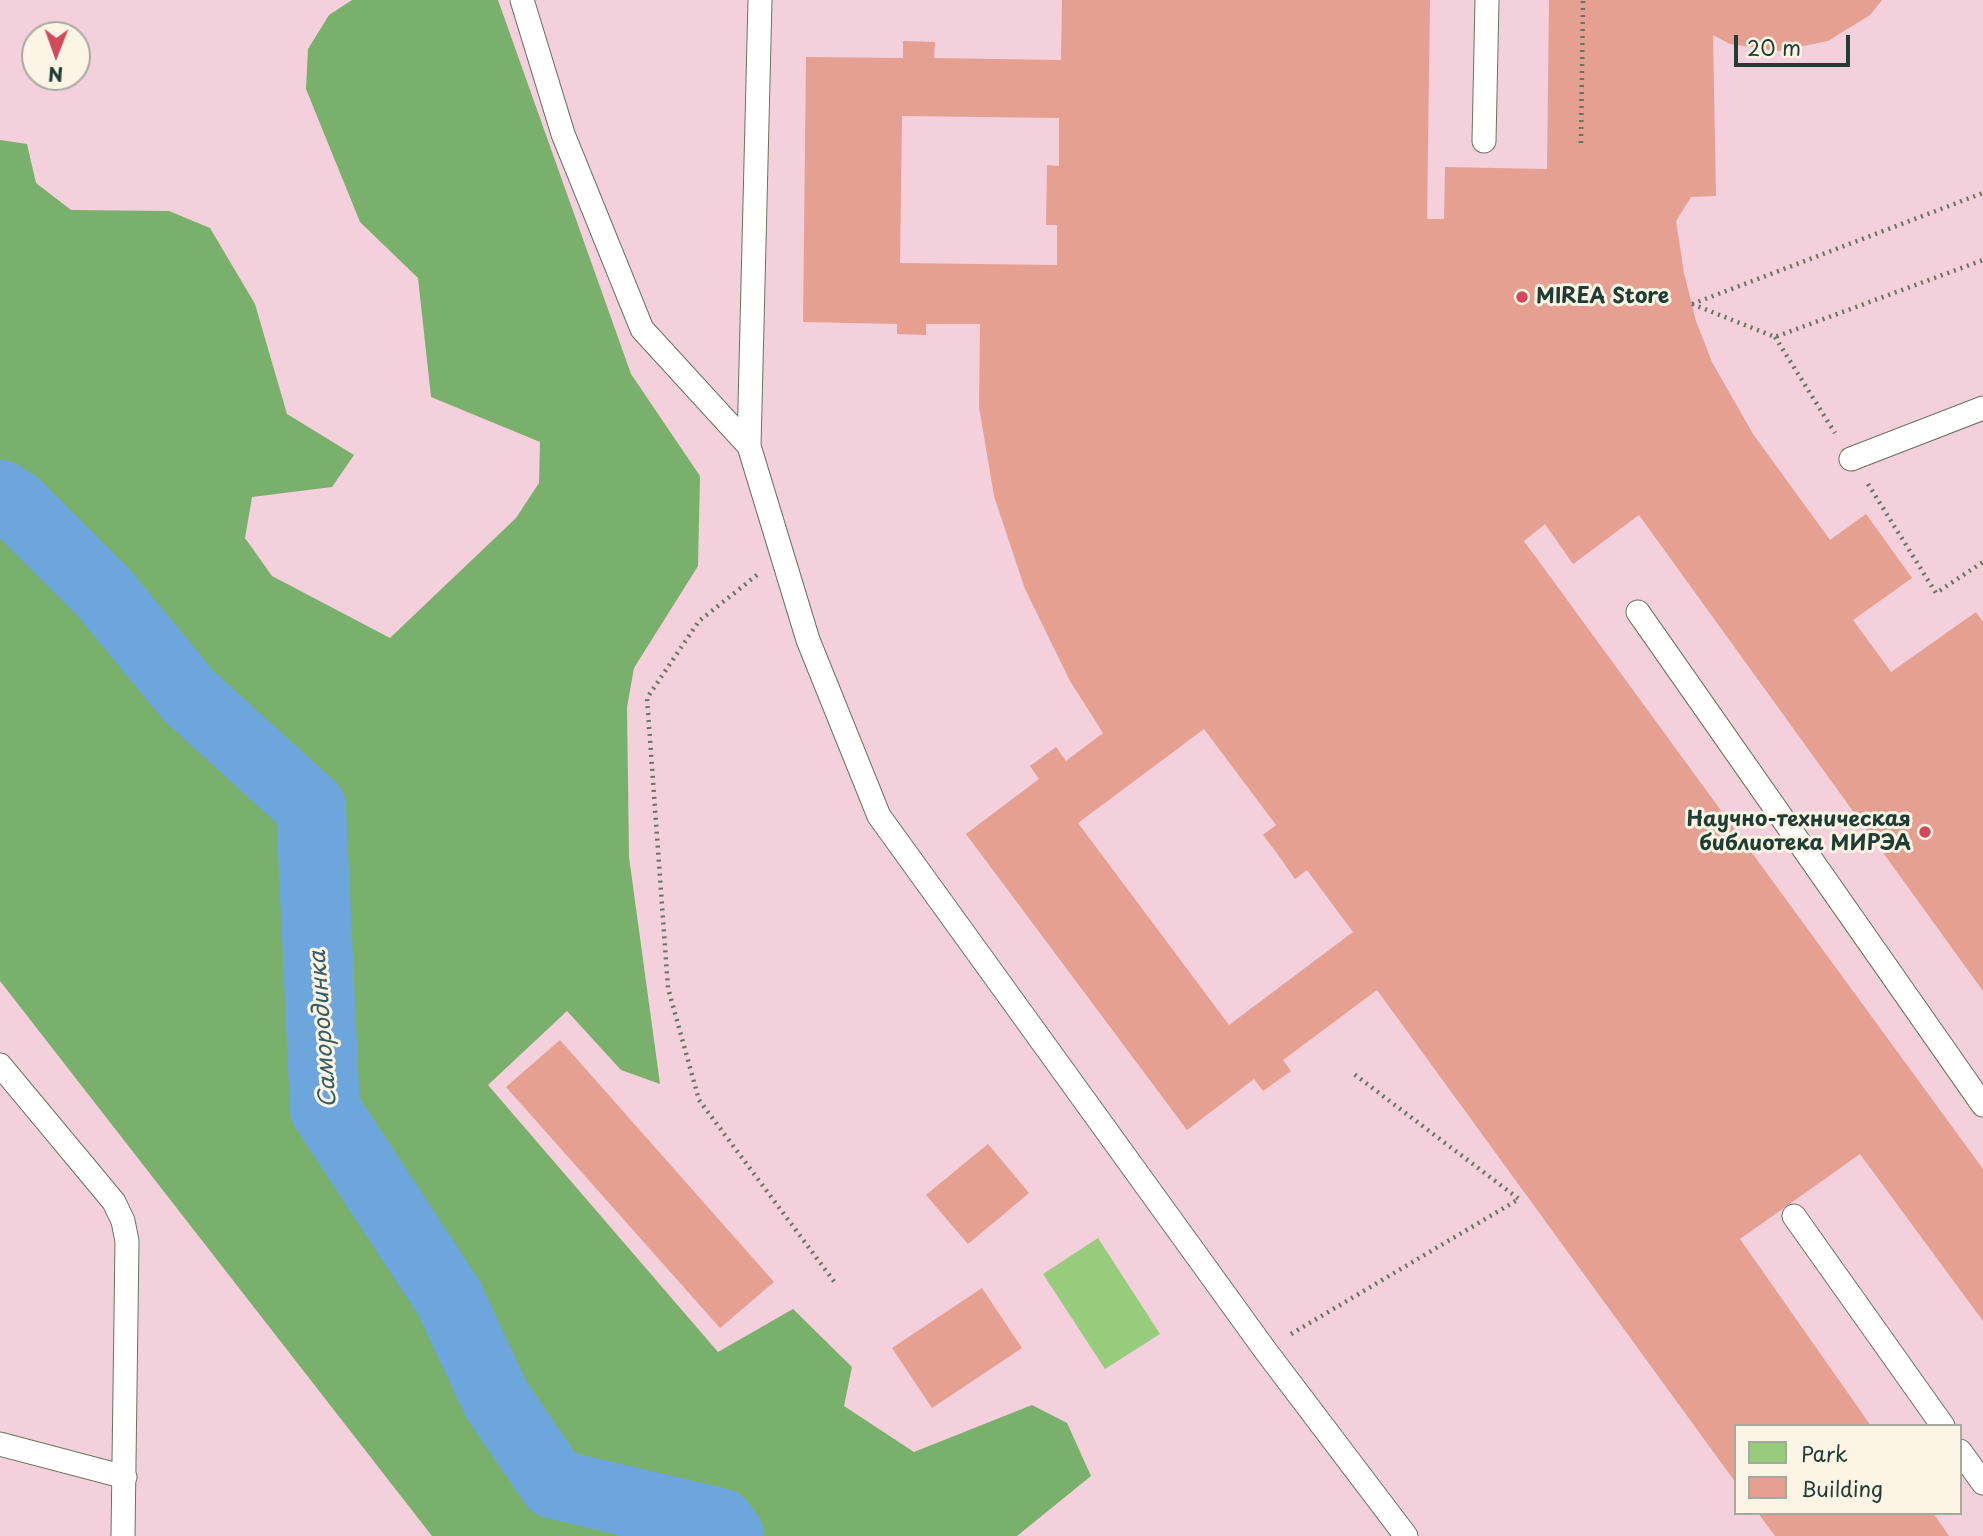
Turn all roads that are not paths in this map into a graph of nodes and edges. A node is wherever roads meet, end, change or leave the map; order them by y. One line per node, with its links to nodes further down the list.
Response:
1 (523, 0): 6 (lane)
2 (760, 0): 6 (lane)
3 (1487, 0): 4 (lane)
4 (1484, 141)
5 (1983, 408): 7 (lane)
6 (749, 446): 18 (lane)
7 (1851, 459)
8 (1638, 612): 10 (lane)
9 (0, 1065): 15 (lane)
10 (1983, 1105)
11 (1794, 1216): 12 (lane)
12 (1941, 1424)
13 (0, 1444): 15 (lane)
14 (1962, 1454): 16 (lane)
15 (125, 1477): 17 (lane)
16 (1983, 1483)
17 (123, 1536)
18 (1406, 1536)

